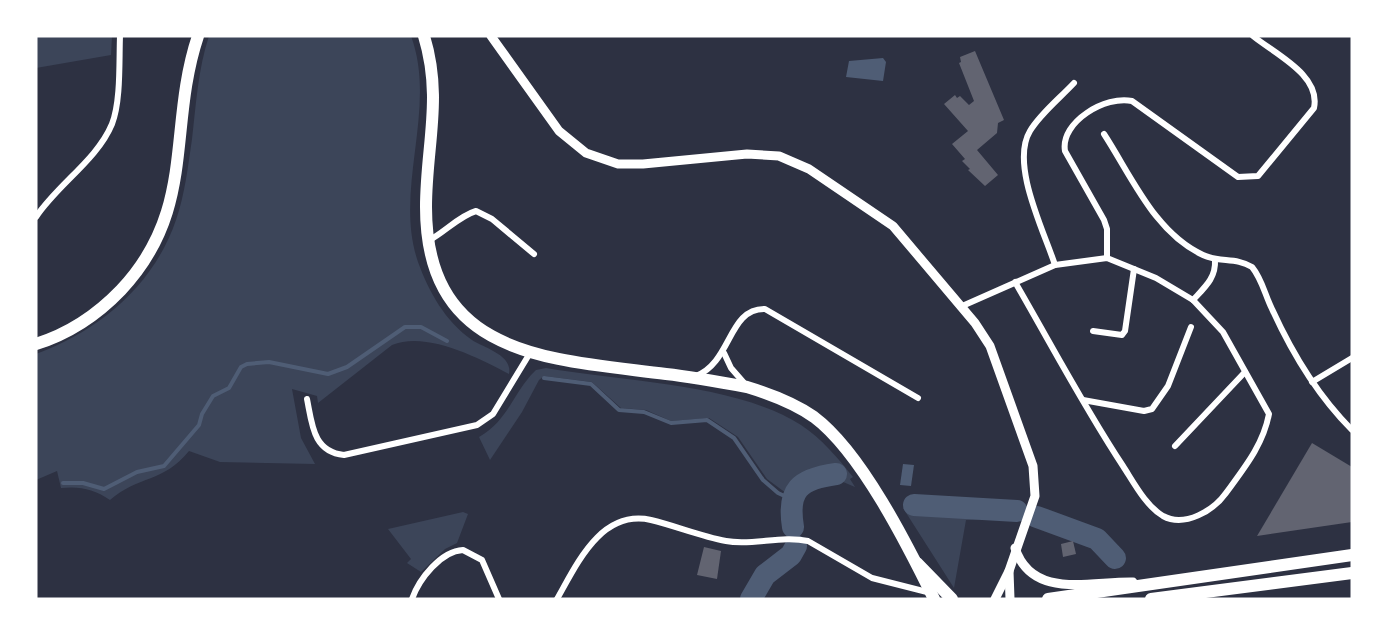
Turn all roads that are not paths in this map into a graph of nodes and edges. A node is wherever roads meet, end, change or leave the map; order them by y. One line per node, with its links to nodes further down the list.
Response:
1 (120, 36): 8 (street)
2 (198, 36): 20 (main road)
3 (424, 36): 9 (main road)
4 (490, 36): 17 (street)
5 (1253, 36): 11 (street)
6 (1074, 83): 13 (street)
7 (1104, 135): 12 (street)
8 (36, 217)
9 (428, 241): 10 (street); 22 (main road)
10 (534, 254)
11 (1107, 258): 13 (street); 14 (street)
12 (1215, 260): 16 (street); 29 (street)
13 (1055, 265): 15 (street)
14 (1134, 269): 16 (street); 19 (street)
15 (1015, 282): 17 (street); 33 (street)
16 (1192, 300): 26 (street)
17 (960, 307): 36 (street)
18 (1191, 327): 33 (street)
19 (1093, 331)
20 (36, 344)
21 (724, 352): 24 (street); 25 (street); 31 (street)
22 (530, 354): 27 (main road); 32 (street)
23 (1352, 358): 29 (street)
24 (711, 368): 27 (street); 28 (street)
25 (731, 368): 28 (street); 30 (street)
26 (1245, 372): 33 (street); 35 (street)
27 (692, 378): 28 (main road)
28 (717, 382): 30 (main road)
29 (1312, 382): 34 (street)
30 (747, 387): 38 (main road)
31 (918, 398)
32 (307, 399)
33 (1083, 400)
34 (1352, 430)
35 (1175, 446)
36 (1015, 547): 39 (street); 41 (street)
37 (1352, 555): 41 (main road)
38 (916, 562): 42 (main road); 43 (main road)
39 (1009, 571): 47 (street); 48 (street)
40 (1352, 573): 50 (main road)
41 (1148, 583): 49 (main road)
42 (932, 596): 43 (main road); 46 (street)
43 (951, 598)
44 (412, 599): 45 (street)
45 (500, 599)
46 (557, 599)
47 (995, 599)
48 (1010, 599)
49 (1048, 599)
50 (1151, 599)

